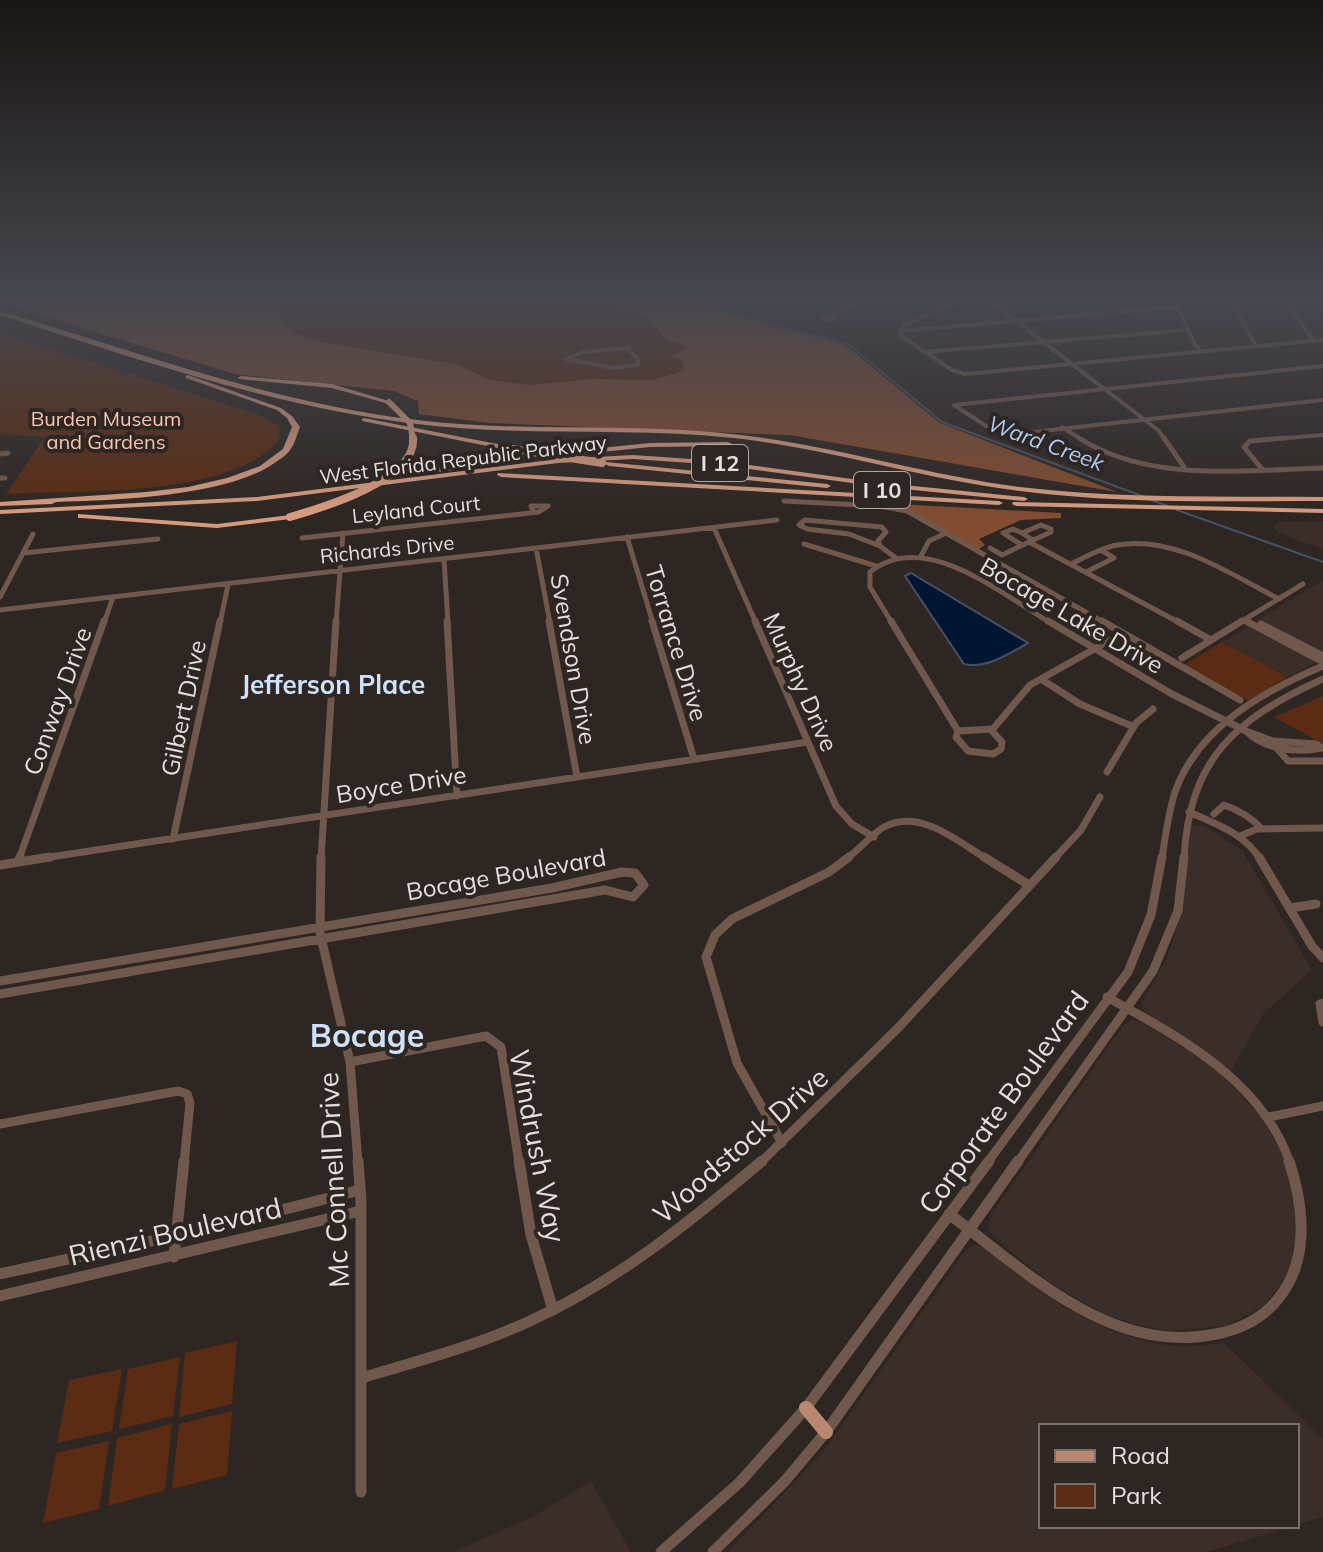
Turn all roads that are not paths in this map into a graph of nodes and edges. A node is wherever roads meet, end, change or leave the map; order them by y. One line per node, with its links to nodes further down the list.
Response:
1 (160, 368): 8 (highway, I 10)
2 (181, 368): 20 (highway, I 10)
3 (182, 368): 34 (highway, bridge)
4 (952, 368): 5 (street)
5 (1017, 368)
6 (1078, 368): 9 (street)
7 (1300, 368): 9 (street)
8 (188, 377): 24 (highway, I 10, bridge); 31 (highway)
9 (1105, 389): 15 (street); 16 (street)
10 (1323, 398): 11 (street); 12 (street)
11 (1275, 401): 12 (street); 13 (street)
12 (1281, 404): 14 (street)
13 (1208, 408): 14 (street); 15 (street)
14 (1214, 412): 15 (street)
15 (1142, 418): 16 (street); 21 (street)
16 (1062, 426): 21 (street)
17 (1323, 435): 23 (street)
18 (8, 453): 19 (street)
19 (0, 454)
20 (868, 460): 27 (highway, I 10); 31 (highway)
21 (1184, 467): 23 (street)
22 (1323, 468): 23 (street)
23 (1262, 469)
24 (740, 479): 26 (highway, I 10); 29 (highway)
25 (417, 481): 26 (highway, West Florida Republic Parkway / I 12); 29 (highway); 34 (highway, West Florida Republic Parkway / I 12)
26 (1024, 499): 32 (highway, I 10)
27 (1323, 499)
28 (784, 501): 38 (street)
29 (983, 502): 32 (highway)
30 (0, 504): 31 (highway)
31 (15, 504)
32 (1321, 508)
33 (533, 511): 37 (street, Leyland Court)
34 (0, 514)
35 (777, 520): 36 (street, Richards Drive)
36 (714, 528): 41 (street, Richards Drive); 80 (street, Murphy Drive)
37 (343, 533): 42 (street, Leyland Court); 56 (street, Mc Connell Drive)
38 (946, 533): 51 (street); 65 (street)
39 (1022, 533): 44 (street); 45 (street); 45 (street)
40 (33, 534): 50 (street)
41 (627, 537): 48 (street, Richards Drive); 83 (street, Torrance Drive)
42 (302, 538)
43 (158, 539): 50 (street)
44 (1010, 539): 45 (street); 45 (street)
45 (1028, 542): 54 (street)
46 (804, 544): 55 (street)
47 (880, 546): 47 (street); 52 (street)
48 (536, 548): 53 (street, Richards Drive); 86 (street, Svendson Drive)
49 (1101, 550): 54 (street); 57 (street); 62 (street)
50 (23, 553): 60 (street)
51 (921, 556): 52 (street, Bocage Lake Drive); 67 (street, Bocage Lake Drive)
52 (896, 558): 55 (street, Bocage Lake Drive)
53 (444, 559): 56 (street, Richards Drive); 87 (street)
54 (1071, 564): 57 (street)
55 (876, 566): 79 (street)
56 (340, 570): 59 (street, Richards Drive); 91 (street, Mc Connell Drive)
57 (1086, 572): 66 (street)
58 (1303, 584): 62 (street)
59 (228, 585): 61 (street, Richards Drive); 96 (street, Gilbert Drive)
60 (0, 597)
61 (113, 597): 63 (street, Richards Drive); 97 (street, Conway Drive)
62 (1279, 599): 64 (street)
63 (0, 610)
64 (1248, 619): 66 (street); 68 (street); 70 (street)
65 (1123, 633): 67 (street); 73 (street)
66 (1211, 640): 69 (street)
67 (1095, 649): 71 (street); 75 (street, Bocage Lake Drive)
68 (1323, 656)
69 (1182, 658)
70 (1323, 664): 75 (street, Corporate Boulevard)
71 (1041, 679): 76 (street); 77 (street)
72 (1323, 679): 78 (street, Corporate Boulevard)
73 (1240, 700)
74 (1153, 709): 76 (street)
75 (1226, 722): 78 (street, Bocage Lake Drive); 107 (street, Corporate Boulevard)
76 (1134, 727): 85 (street)
77 (991, 730): 79 (street); 79 (street)
78 (1243, 730): 81 (street, Bocage Lake Drive); 89 (street, Corporate Boulevard)
79 (958, 731)
80 (808, 742): 83 (street, Boyce Drive); 95 (street, Murphy Drive)
81 (1274, 744): 82 (street); 84 (street, Bocage Lake Drive)
82 (1323, 748)
83 (694, 759): 86 (street, Boyce Drive)
84 (1323, 761)
85 (1107, 772)
86 (577, 777): 87 (street, Boyce Drive)
87 (457, 796): 91 (street, Boyce Drive)
88 (1100, 797): 99 (street, Woodstock Drive)
89 (1189, 812): 94 (street); 109 (street, Corporate Boulevard)
90 (1214, 814): 93 (street)
91 (322, 816): 96 (street, Boyce Drive); 102 (street, Mc Connell Drive)
92 (1323, 828): 93 (street)
93 (1262, 829): 94 (street)
94 (1240, 836): 101 (street)
95 (874, 837): 99 (street); 115 (street)
96 (173, 839): 97 (street, Boyce Drive)
97 (18, 862): 98 (street, Boyce Drive)
98 (0, 865)
99 (1029, 885): 115 (street, Woodstock Drive)
100 (1316, 904): 101 (street)
101 (1290, 908): 104 (street)
102 (321, 927): 103 (street, Mc Connell Drive); 103 (street, Bocage Boulevard); 105 (street, Bocage Boulevard)
103 (322, 939): 106 (street, Bocage Boulevard); 111 (street, Mc Connell Drive)
104 (1323, 958)
105 (0, 981)
106 (0, 994)
107 (1107, 997): 109 (street); 118 (street, Corporate Boulevard)
108 (1323, 1003): 110 (street)
109 (1127, 1008): 113 (street); 119 (street, Corporate Boulevard)
110 (1323, 1022)
111 (350, 1062): 116 (street, Mc Connell Drive); 124 (street, Windrush Way)
112 (1323, 1106): 113 (street)
113 (1269, 1117): 119 (street)
114 (0, 1124): 120 (street)
115 (782, 1143): 124 (street, Woodstock Drive)
116 (360, 1190): 117 (street, Mc Connell Drive); 120 (street, Rienzi Boulevard)
117 (361, 1211): 121 (street, Rienzi Boulevard); 125 (street, Mc Connell Drive)
118 (949, 1214): 119 (street); 126 (street, Corporate Boulevard)
119 (971, 1228): 127 (street, Corporate Boulevard)
120 (176, 1236): 121 (street); 122 (street, Rienzi Boulevard)
121 (174, 1257): 123 (street, Rienzi Boulevard)
122 (0, 1274)
123 (0, 1296)
124 (553, 1310): 125 (street, Woodstock Drive)
125 (361, 1378): 128 (street, Mc Connell Drive)
126 (806, 1408): 127 (main road); 129 (street, Corporate Boulevard)
127 (826, 1432): 130 (street, Corporate Boulevard)
128 (361, 1492)
129 (661, 1552)
130 (713, 1552)

